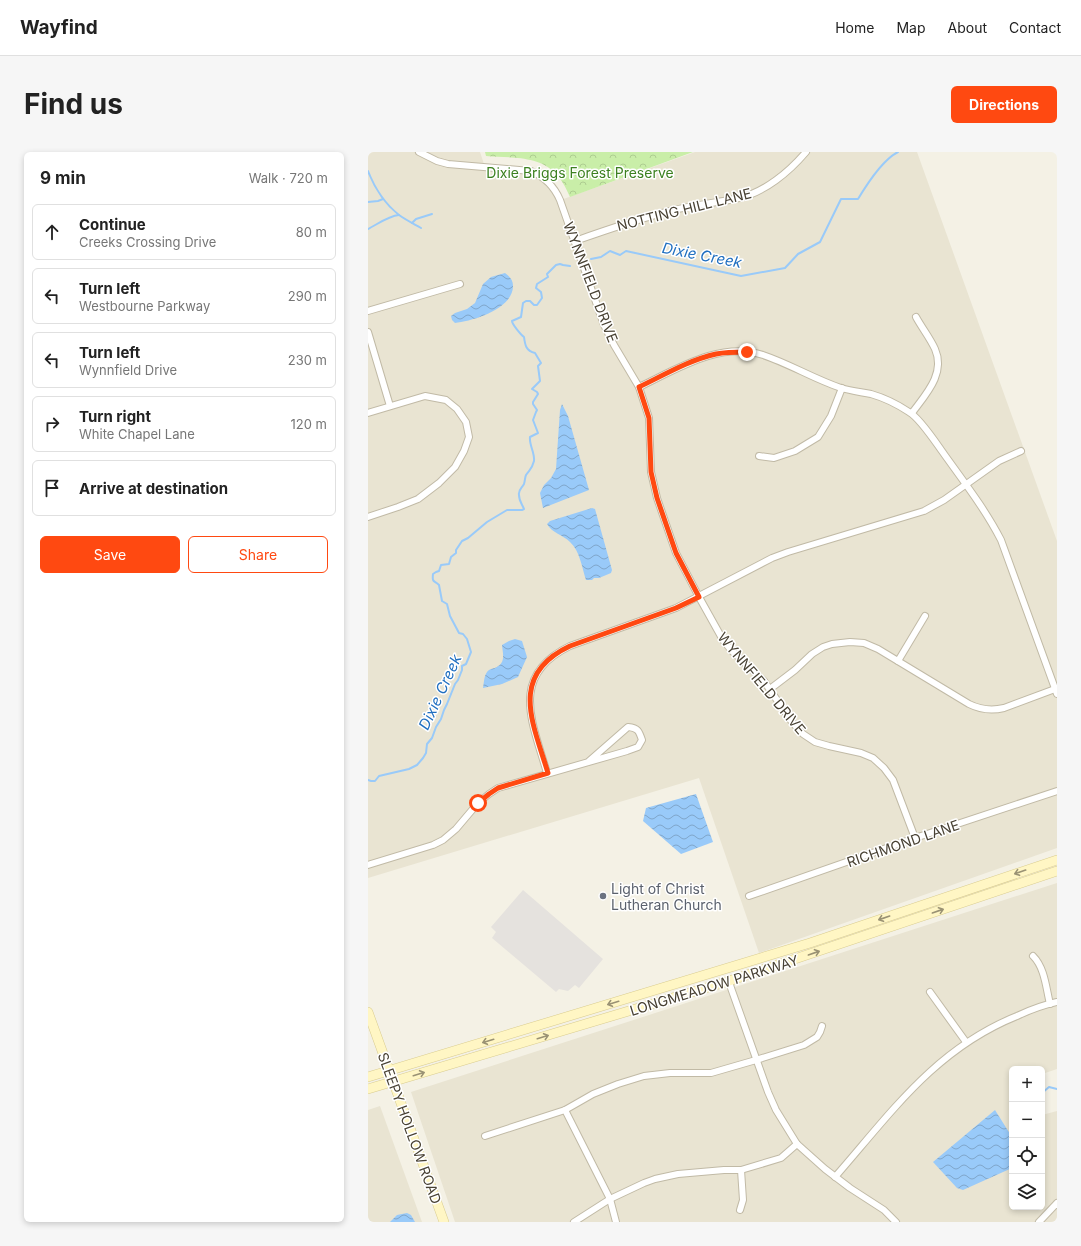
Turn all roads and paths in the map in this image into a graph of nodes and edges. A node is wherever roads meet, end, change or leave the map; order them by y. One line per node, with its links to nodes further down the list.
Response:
1 (419, 152): 3 (street, WYNNFIELD DRIVE)
2 (806, 152): 3 (street, NOTTING HILL LANE)
3 (575, 241): 8 (street, WYNNFIELD DRIVE)
4 (460, 284): 5 (street)
5 (368, 311)
6 (916, 317): 12 (street)
7 (368, 332): 10 (street)
8 (639, 387): 9 (street); 17 (street, WYNNFIELD DRIVE)
9 (842, 388): 12 (street); 14 (street)
10 (390, 406): 11 (street); 16 (street)
11 (368, 413)
12 (912, 413): 15 (street)
13 (1021, 451): 15 (street)
14 (759, 456)
15 (966, 484): 17 (street); 21 (street)
16 (368, 517)
17 (699, 597): 20 (street, WYNNFIELD DRIVE); 23 (street)
18 (925, 616): 19 (street)
19 (898, 661): 20 (street); 21 (street)
20 (770, 689): 25 (street, WYNNFIELD DRIVE)
21 (1056, 692)
22 (588, 762): 22 (street); 23 (street)
23 (548, 773): 27 (street)
24 (1057, 791): 25 (street, RICHMOND LANE)
25 (915, 838): 29 (street, RICHMOND LANE)
26 (1057, 860): 39 (street, LONGMEADOW PARKWAY, one-way to 39)
27 (368, 865)
28 (1057, 871): 31 (street, LONGMEADOW PARKWAY, one-way to 28)
29 (749, 896)
30 (1033, 956): 34 (street)
31 (729, 981): 38 (street); 41 (street, LONGMEADOW PARKWAY, one-way to 31)
32 (930, 992): 37 (street)
33 (1057, 1002): 34 (street)
34 (1050, 1004): 37 (street)
35 (368, 1012): 39 (street, SLEEPY HOLLOW ROAD)
36 (822, 1026): 38 (street)
37 (966, 1042): 47 (street)
38 (756, 1060): 43 (street); 45 (street)
39 (389, 1071): 40 (street, LONGMEADOW PARKWAY); 41 (street, SLEEPY HOLLOW ROAD)
40 (368, 1077)
41 (392, 1082): 42 (street, LONGMEADOW PARKWAY); 51 (street, SLEEPY HOLLOW ROAD)
42 (368, 1089)
43 (565, 1110): 44 (street); 48 (street)
44 (485, 1136)
45 (797, 1144): 46 (street); 47 (street)
46 (741, 1170): 48 (street); 50 (street)
47 (835, 1177): 54 (street)
48 (610, 1199): 52 (street); 53 (street)
49 (1057, 1203): 55 (street)
50 (740, 1210)
51 (444, 1222)
52 (574, 1222)
53 (616, 1222)
54 (896, 1222)
55 (1039, 1222)

